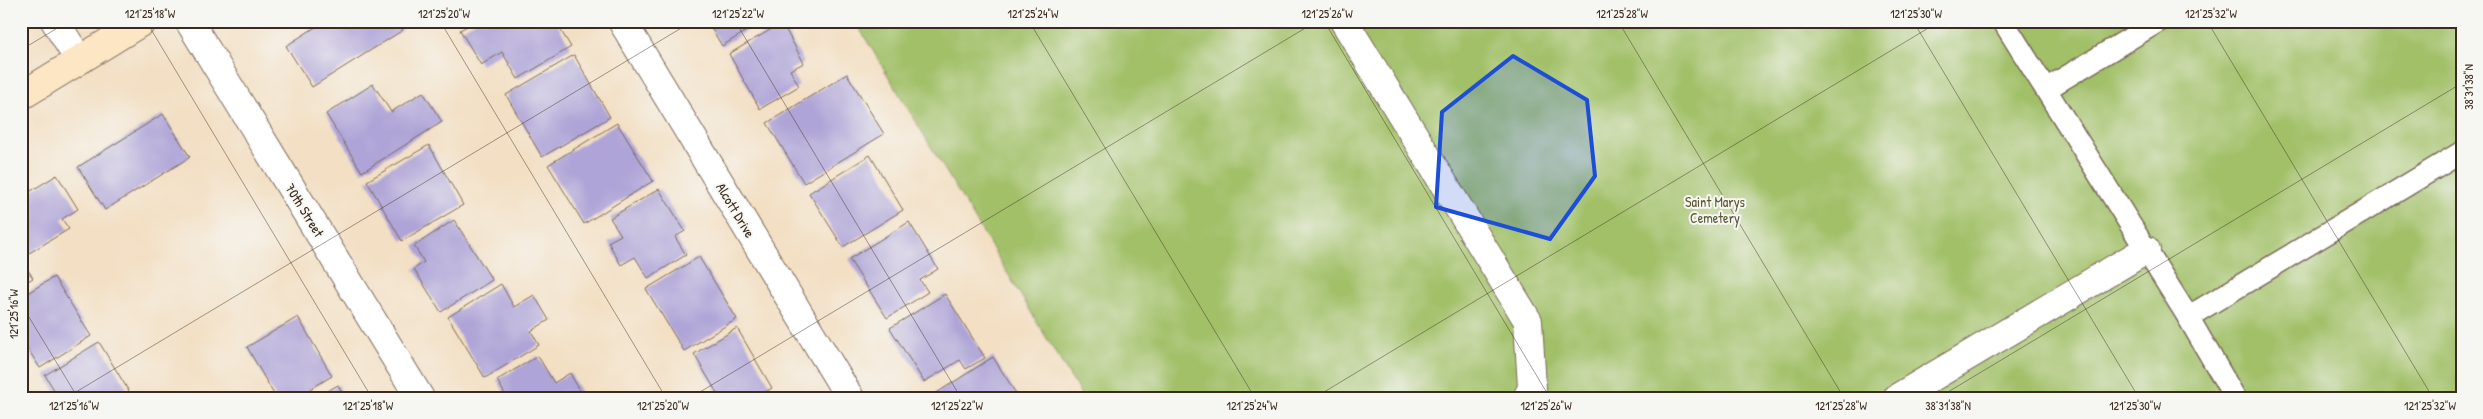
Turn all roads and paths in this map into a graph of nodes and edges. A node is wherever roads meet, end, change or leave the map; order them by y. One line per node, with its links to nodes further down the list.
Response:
1 (55, 21): 8 (street)
2 (143, 21): 8 (main road)
3 (189, 21): 14 (street, 70th Street)
4 (622, 21): 15 (street, Alcott Drive)
5 (1344, 21): 16 (street)
6 (2003, 21): 9 (lane)
7 (2159, 21): 9 (lane)
8 (79, 60): 10 (main road)
9 (2046, 89): 12 (lane)
10 (21, 96)
11 (2462, 152): 13 (lane)
12 (2146, 250): 13 (lane); 17 (street)
13 (2188, 317): 18 (lane)
14 (420, 398)
15 (850, 398)
16 (1527, 398)
17 (1897, 398)
18 (2235, 398)

